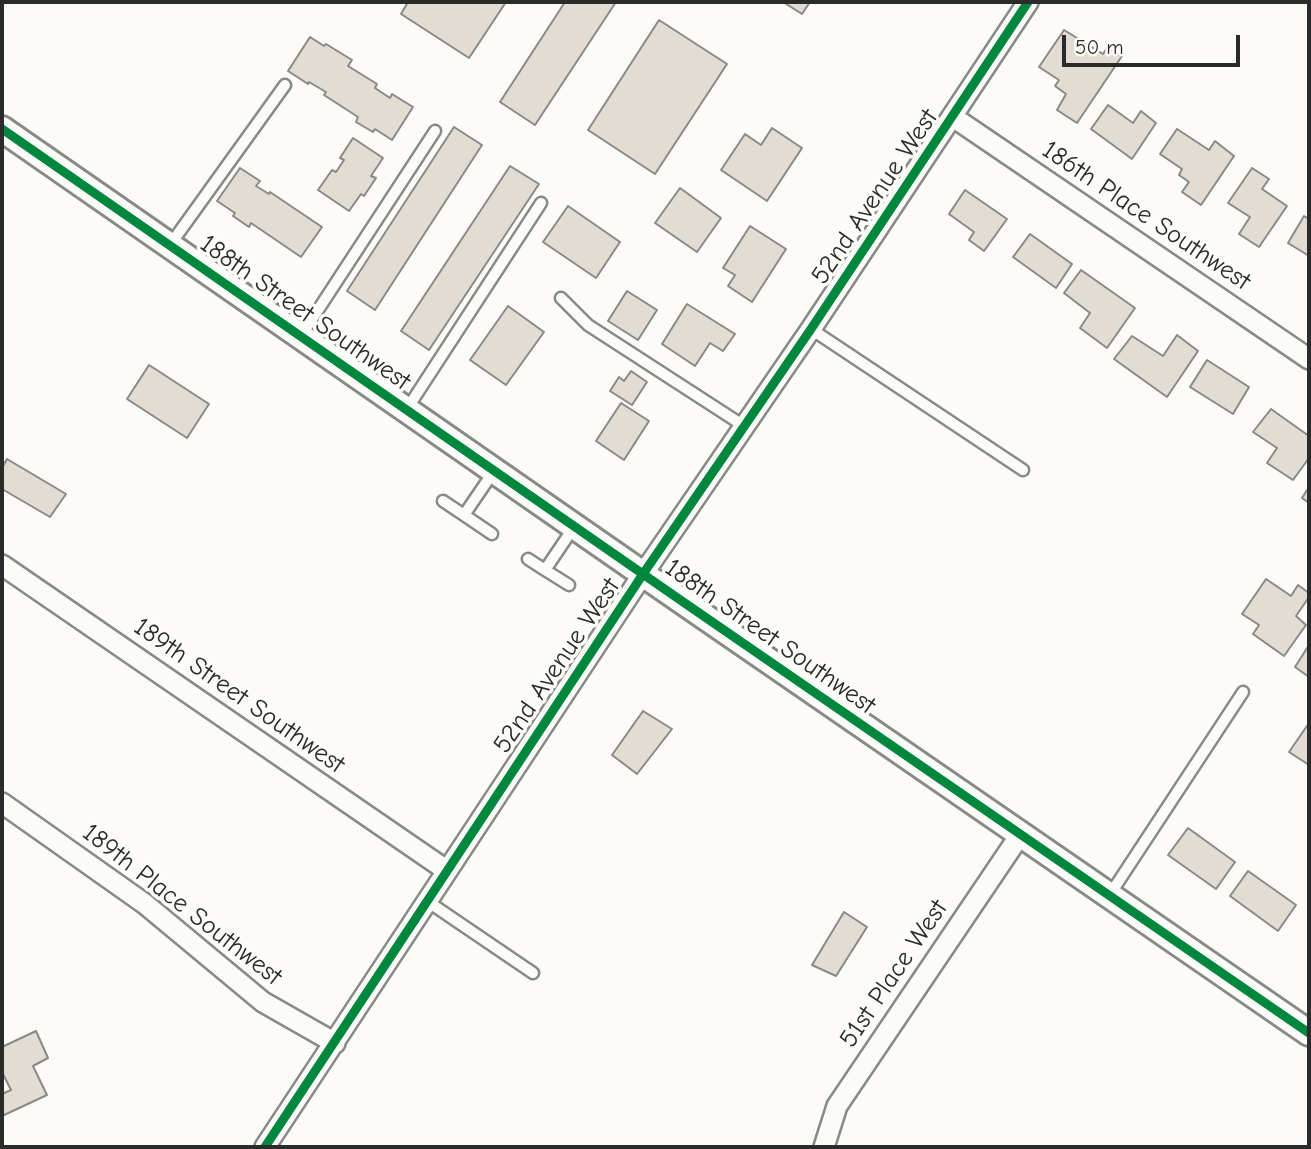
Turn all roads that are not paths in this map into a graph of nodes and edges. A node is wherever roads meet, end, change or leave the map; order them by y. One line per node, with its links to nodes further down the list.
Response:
1 (1028, 2): 3 (street, 52nd Avenue West)
2 (285, 85): 7 (lane)
3 (953, 117): 9 (street, 52nd Avenue West); 11 (street, 186th Place Southwest)
4 (2, 129): 7 (street, 188th Street Southwest)
5 (435, 131): 10 (lane)
6 (541, 203): 12 (lane)
7 (170, 245): 10 (street, 188th Street Southwest)
8 (561, 298): 13 (lane)
9 (811, 329): 13 (street, 52nd Avenue West); 15 (lane)
10 (300, 336): 12 (street, 188th Street Southwest)
11 (1309, 359)
12 (406, 409): 14 (street, 188th Street Southwest)
13 (744, 426): 23 (street, 52nd Avenue West)
14 (494, 470): 17 (lane); 18 (street, 188th Street Southwest)
15 (1023, 470)
16 (443, 501): 17 (lane)
17 (464, 515): 19 (lane)
18 (575, 527): 22 (lane); 23 (street, 188th Street Southwest)
19 (492, 534)
20 (528, 559): 22 (lane)
21 (2, 565): 28 (street, 189th Street Southwest)
22 (545, 570): 24 (lane)
23 (643, 574): 27 (street, 188th Street Southwest); 28 (street, 52nd Avenue West)
24 (569, 585)
25 (1243, 692): 29 (lane)
26 (2, 803): 33 (street, 189th Place Southwest)
27 (1020, 835): 29 (street, 188th Street Southwest); 35 (street, 51st Place West)
28 (446, 870): 30 (street, 52nd Avenue West)
29 (1110, 896): 32 (street, 188th Street Southwest)
30 (426, 901): 31 (lane); 33 (street, 52nd Avenue West)
31 (533, 974)
32 (1309, 1033)
33 (335, 1043): 34 (street, 52nd Avenue West)
34 (265, 1147)
35 (824, 1147)

